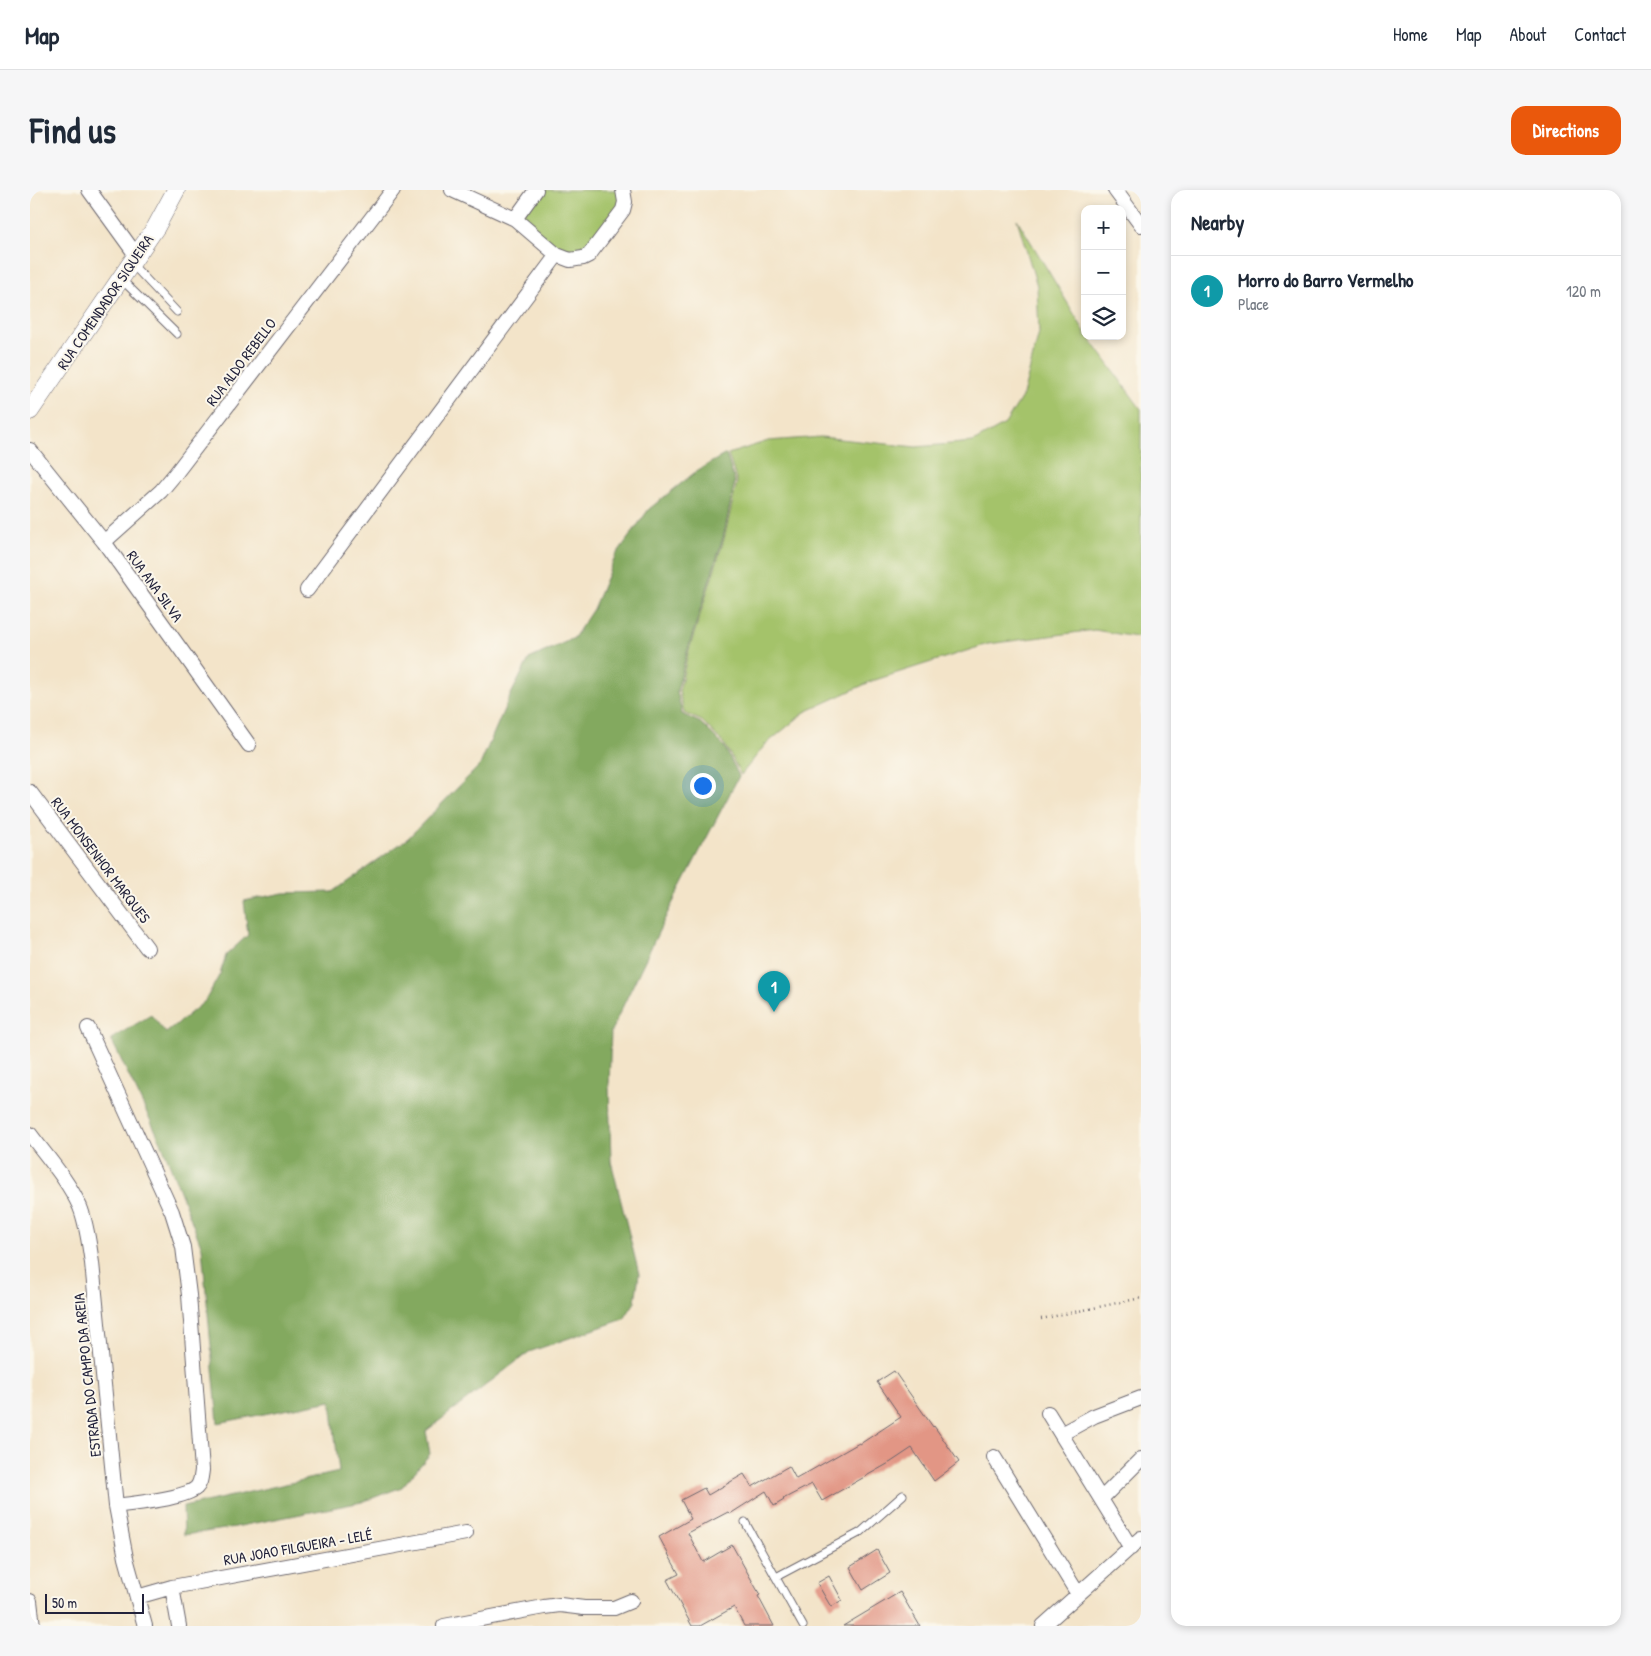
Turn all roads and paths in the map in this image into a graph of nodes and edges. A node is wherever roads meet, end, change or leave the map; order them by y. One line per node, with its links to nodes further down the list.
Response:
1 (90, 190): 11 (street)
2 (177, 190): 11 (street, RUA COMENDADOR SIQUEIRA)
3 (393, 190): 17 (street, RUA ALDO REBELLO)
4 (452, 190): 8 (street)
5 (536, 190): 8 (street)
6 (623, 190): 10 (street)
7 (1115, 190): 9 (street)
8 (515, 219): 10 (street)
9 (1141, 225)
10 (557, 255): 18 (street)
11 (134, 259): 12 (street, RUA COMENDADOR SIQUEIRA); 13 (lane)
12 (121, 278): 14 (lane); 15 (street, RUA COMENDADOR SIQUEIRA)
13 (177, 312)
14 (177, 334)
15 (30, 411)
16 (30, 450): 17 (street, RUA ANA SILVA)
17 (104, 542): 19 (street, RUA ANA SILVA)
18 (307, 590)
19 (249, 745)
20 (30, 792): 21 (street, RUA MONSENHOR MARQUES)
21 (147, 948)
22 (88, 1028): 33 (street)
23 (30, 1134): 33 (street, ESTRADA DO CAMPO DA AREIA)
24 (1141, 1298): 25 (path)
25 (1041, 1319)
26 (1141, 1398): 28 (street)
27 (1048, 1413): 28 (street)
28 (1061, 1434): 32 (street)
29 (994, 1456): 39 (street)
30 (1141, 1459): 32 (street)
31 (903, 1495): 37 (lane)
32 (1102, 1499): 36 (street)
33 (116, 1506): 40 (street, ESTRADA DO CAMPO DA AREIA)
34 (745, 1522): 37 (lane)
35 (466, 1532): 38 (street, RUA JOAO FILGUEIRA - LELÉ)
36 (1136, 1543): 39 (street)
37 (776, 1577): 47 (lane)
38 (172, 1587): 40 (street, RUA JOAO FILGUEIRA - LELÉ); 45 (street)
39 (1078, 1594): 48 (street)
40 (137, 1597): 44 (street, ESTRADA DO CAMPO DA AREIA)
41 (30, 1601): 43 (street)
42 (630, 1601): 46 (street)
43 (33, 1626)
44 (146, 1626)
45 (179, 1626)
46 (444, 1626)
47 (804, 1626)
48 (1043, 1626)

